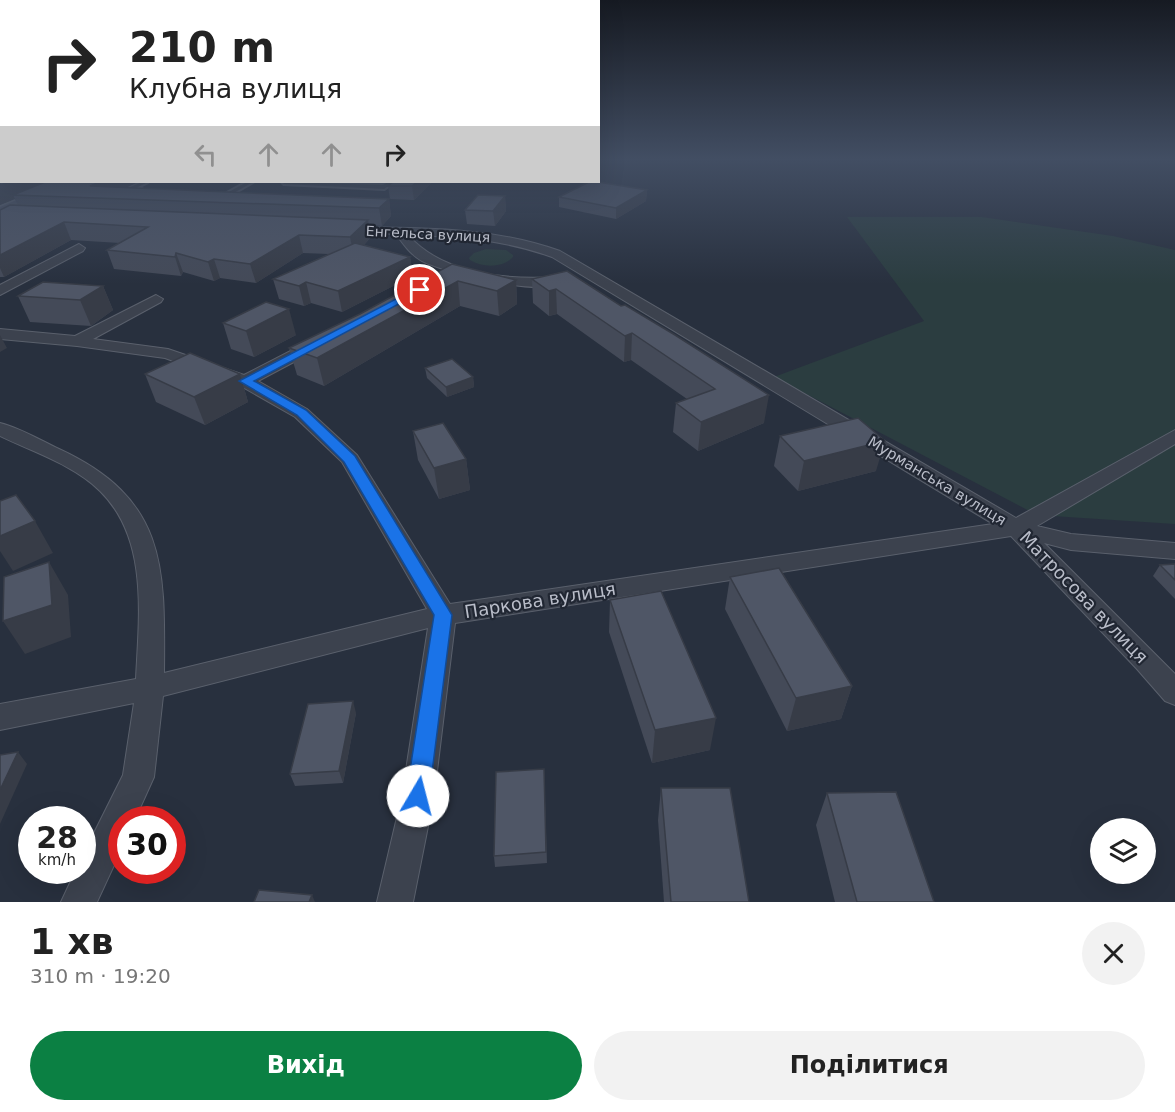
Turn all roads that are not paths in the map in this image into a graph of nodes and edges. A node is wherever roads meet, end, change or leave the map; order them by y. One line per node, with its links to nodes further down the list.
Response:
1 (30, 200): 2 (street)
2 (0, 214): 3 (street)
3 (24, 217)
4 (329, 229): 5 (street, Енгельса вулиця)
5 (400, 232): 7 (street); 8 (street, Енгельса вулиця)
6 (79, 248): 10 (street)
7 (459, 270): 8 (street); 9 (street)
8 (595, 277): 18 (street, Мурманська вулиця)
9 (439, 280)
10 (0, 291)
11 (156, 299): 14 (street)
12 (0, 334): 14 (street)
13 (326, 339): 15 (street)
14 (78, 341): 15 (street)
15 (245, 381): 20 (street)
16 (0, 429): 21 (street)
17 (1175, 436): 18 (street)
18 (1016, 528): 19 (street, Мурманська вулиця); 20 (street, Паркова вулиця); 22 (street, Матросова вулиця)
19 (1175, 551)
20 (443, 615): 21 (street, Паркова вулиця); 25 (street)
21 (150, 688): 23 (street, Паркова вулиця); 24 (street)
22 (1175, 693)
23 (0, 717)
24 (79, 902)
25 (395, 902)

